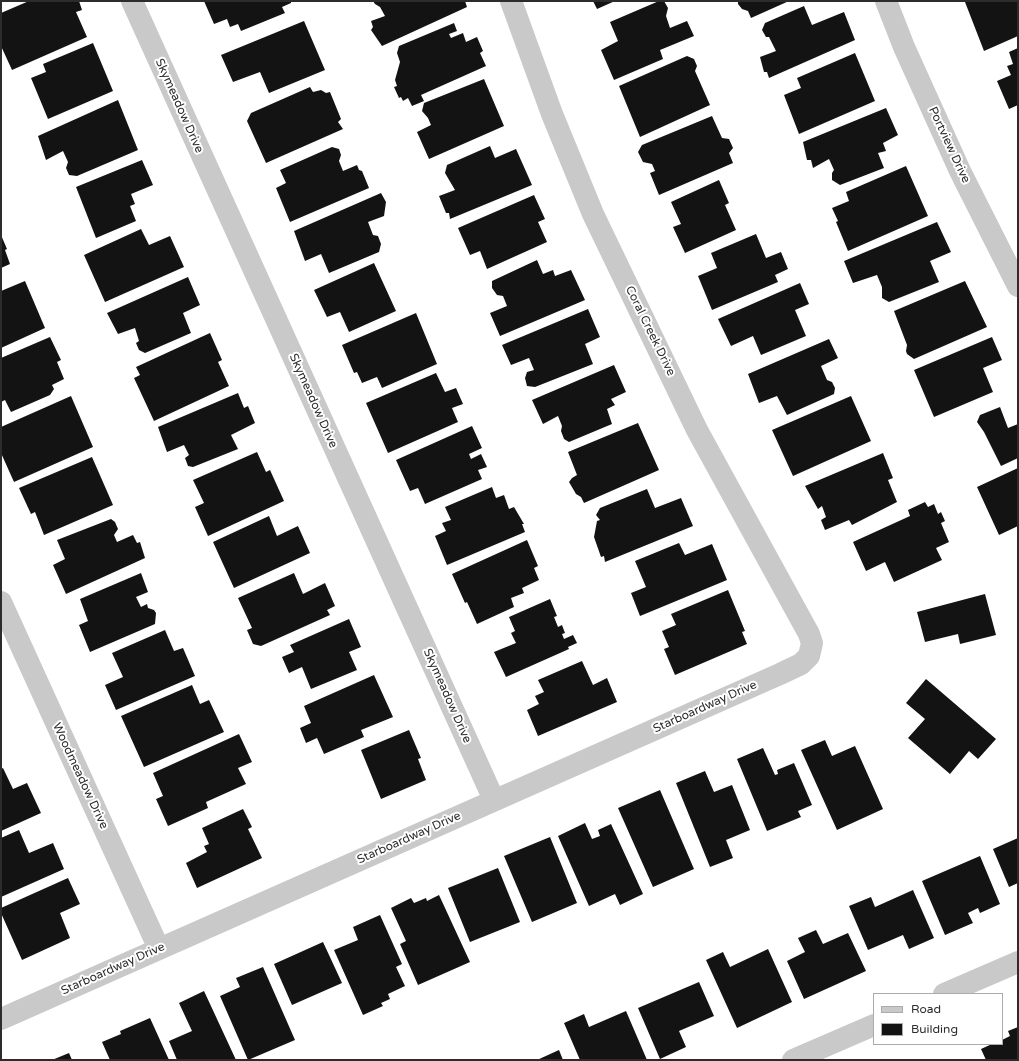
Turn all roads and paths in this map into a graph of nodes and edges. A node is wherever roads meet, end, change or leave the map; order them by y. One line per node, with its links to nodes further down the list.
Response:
1 (132, 1): 7 (street, Skymeadow Drive)
2 (511, 1): 6 (street, Coral Creek Drive)
3 (886, 1): 4 (street, Portview Drive)
4 (1018, 286)
5 (1, 602): 8 (street, Woodmeadow Drive)
6 (812, 650): 7 (street, Starboardway Drive)
7 (494, 800): 8 (street, Starboardway Drive)
8 (159, 949): 11 (street, Starboardway Drive)
9 (1018, 962): 10 (street)
10 (946, 993)
11 (1, 1019)
12 (873, 1025): 13 (street)
13 (793, 1060)

